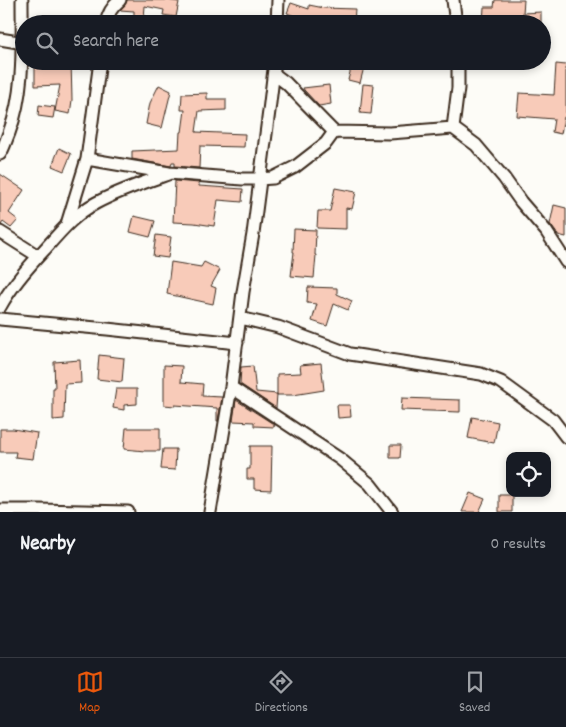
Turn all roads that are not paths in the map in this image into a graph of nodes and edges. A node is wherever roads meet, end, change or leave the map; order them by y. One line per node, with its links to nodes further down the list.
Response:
1 (22, 0): 5 (street)
2 (120, 0): 6 (street)
3 (278, 0): 7 (street)
4 (453, 0): 8 (street)
5 (22, 15)
6 (108, 15)
7 (277, 15)
8 (455, 15)
9 (0, 39): 10 (street)
10 (15, 42)
11 (21, 70): 18 (street)
12 (99, 70): 19 (street)
13 (274, 70): 15 (street)
14 (458, 70): 16 (street)
15 (274, 74): 17 (street); 21 (street)
16 (453, 128): 17 (street); 25 (street)
17 (334, 132): 21 (street)
18 (0, 154)
19 (87, 159): 20 (street); 22 (street)
20 (169, 173): 21 (street); 22 (street)
21 (260, 179): 27 (street)
22 (67, 224): 24 (street)
23 (0, 232): 24 (street)
24 (38, 256): 26 (street)
25 (566, 262)
26 (0, 307)
27 (240, 318): 29 (street); 31 (street)
28 (0, 319): 29 (street)
29 (237, 344): 30 (street)
30 (231, 387): 34 (street); 35 (street)
31 (566, 437)
32 (0, 510): 33 (street)
33 (128, 512)
34 (210, 512)
35 (392, 512)

